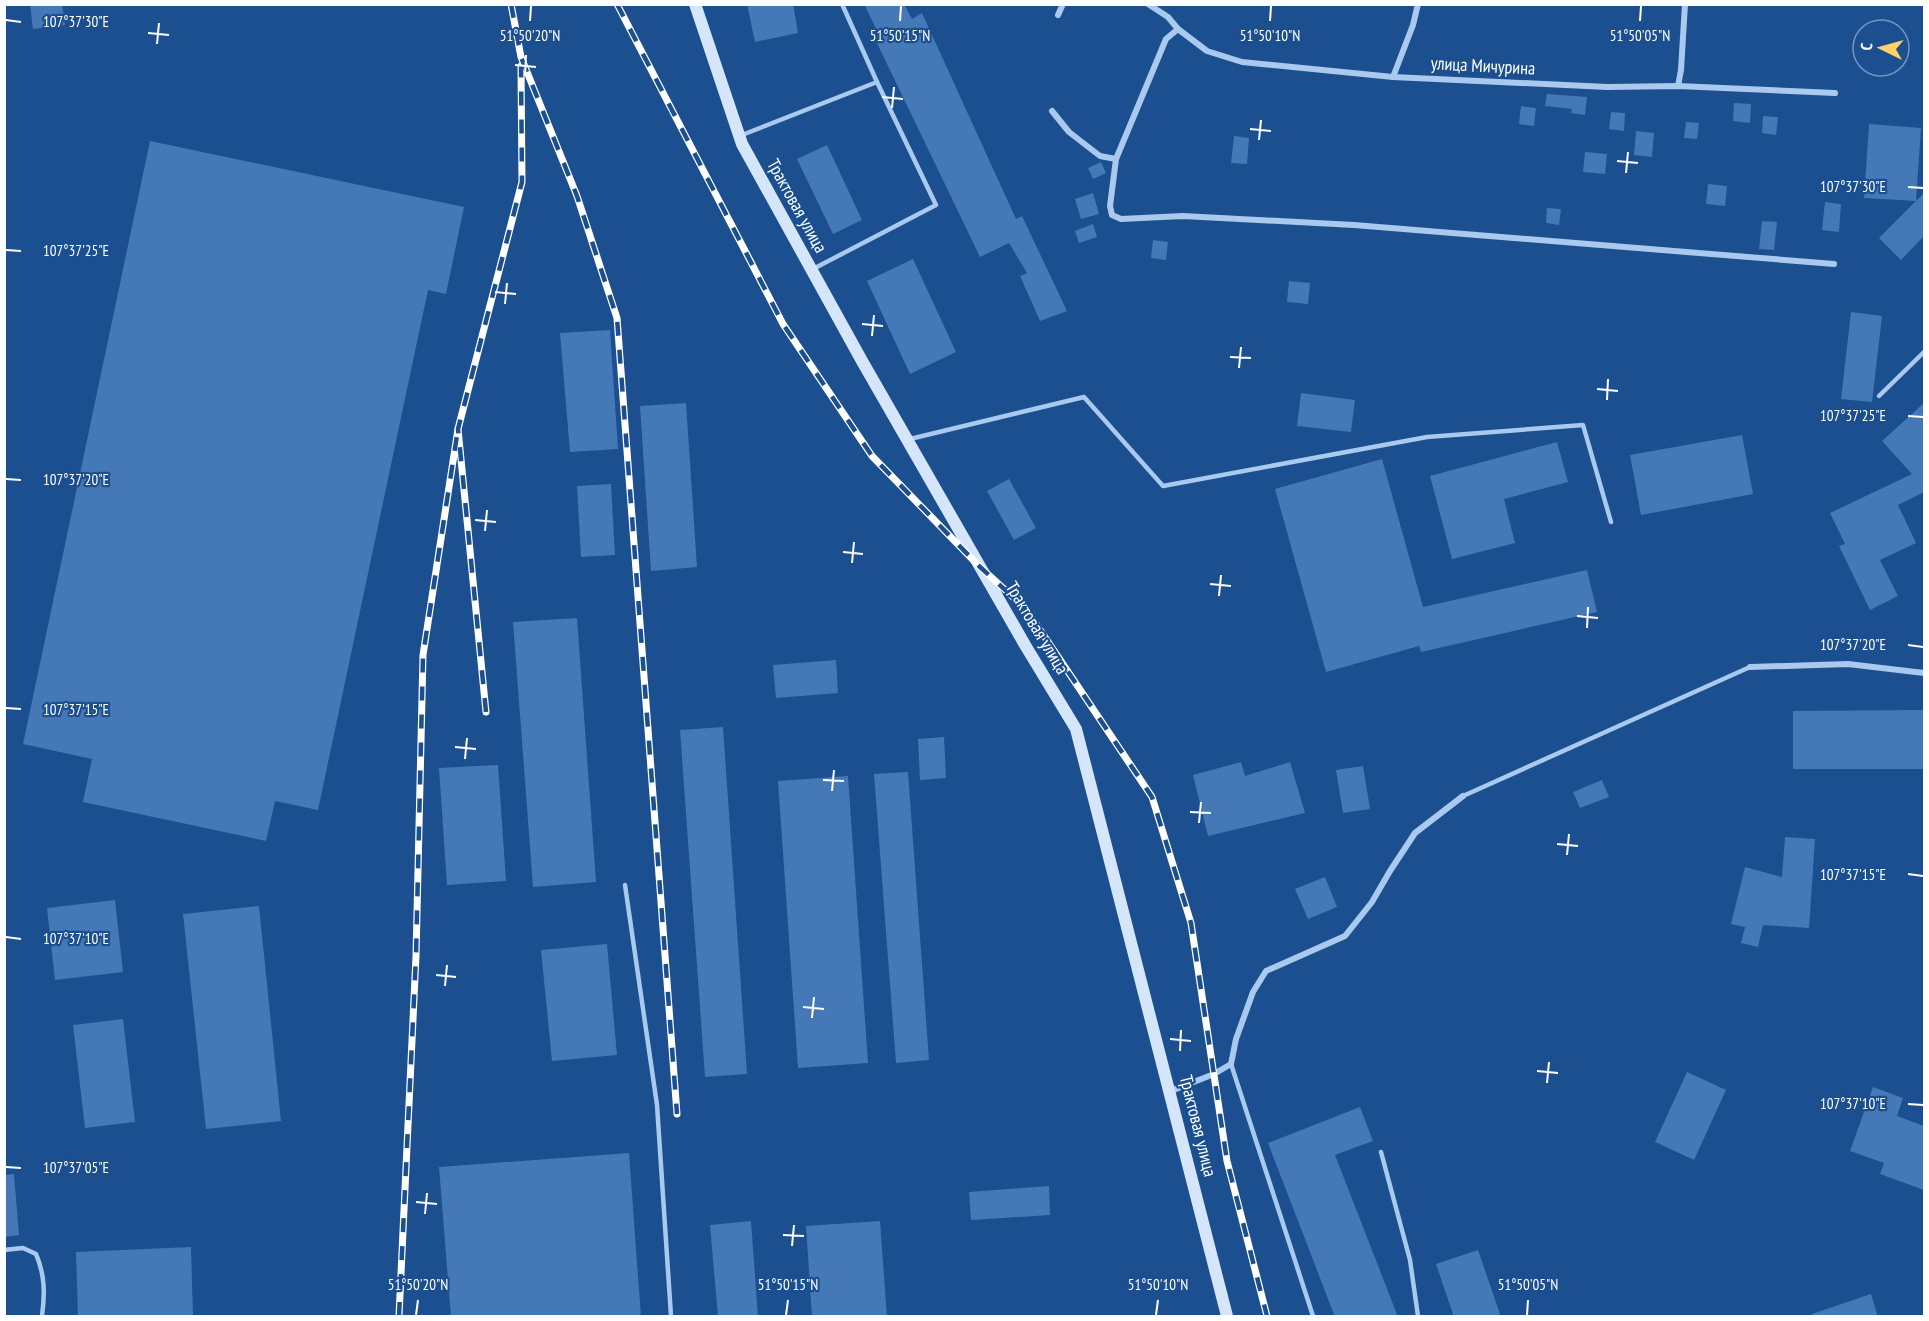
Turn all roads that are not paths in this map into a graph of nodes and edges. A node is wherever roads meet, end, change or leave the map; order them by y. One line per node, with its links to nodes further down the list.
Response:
1 (695, 4): 14 (main road, Трактовая улица)
2 (842, 4): 10 (lane)
3 (1063, 4): 7 (street)
4 (1148, 4): 8 (street, улица Мичурина)
5 (1418, 4): 9 (street)
6 (1686, 4): 11 (street)
7 (1058, 15)
8 (1178, 29): 9 (street, улица Мичурина); 15 (street)
9 (1394, 77): 11 (street, улица Мичурина)
10 (877, 82): 14 (lane); 17 (lane)
11 (1678, 86): 12 (street, улица Мичурина)
12 (1835, 93)
13 (1052, 111): 15 (street)
14 (739, 136): 17 (main road, Трактовая улица)
15 (1116, 159): 16 (street)
16 (1834, 264)
17 (812, 270): 20 (main road, Трактовая улица)
18 (1924, 352): 19 (lane)
19 (1879, 396)
20 (907, 440): 21 (lane); 27 (main road, Трактовая улица)
21 (1611, 522)
22 (1750, 667): 23 (street); 24 (lane)
23 (1924, 673)
24 (1463, 796): 26 (street)
25 (626, 885): 31 (lane)
26 (1231, 1064): 27 (street); 33 (lane)
27 (1171, 1092): 32 (main road, Трактовая улица)
28 (1381, 1152): 34 (lane)
29 (4, 1250): 30 (lane)
30 (42, 1317)
31 (671, 1317)
32 (1227, 1317)
33 (1313, 1317)
34 (1418, 1317)

